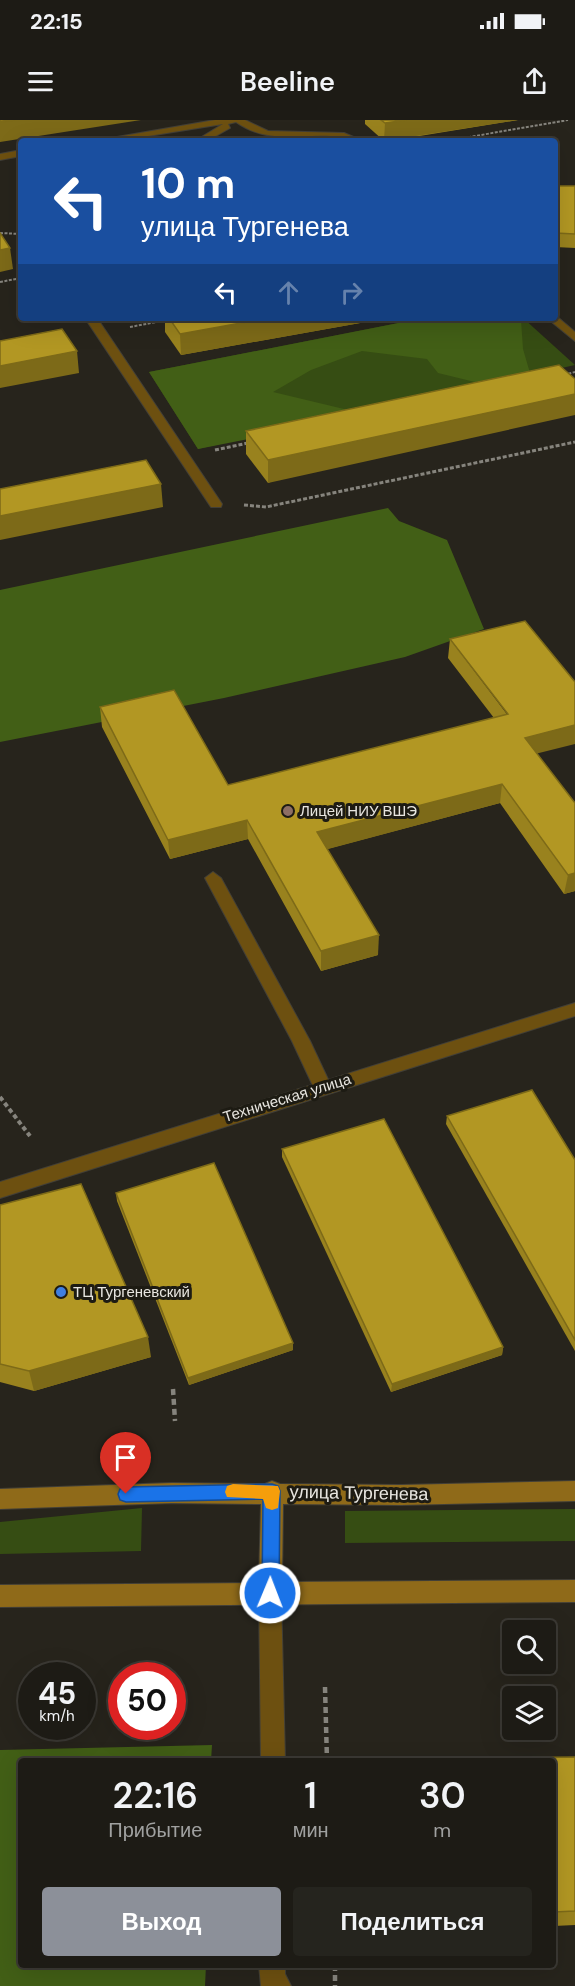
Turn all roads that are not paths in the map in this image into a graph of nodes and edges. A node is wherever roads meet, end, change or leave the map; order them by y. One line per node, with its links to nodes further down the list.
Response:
1 (236, 120): 2 (street); 3 (street); 4 (street)
2 (119, 138)
3 (205, 138)
4 (349, 138)
5 (18, 154): 6 (street)
6 (0, 157)
7 (93, 321): 10 (street)
8 (556, 321): 9 (street)
9 (575, 338)
10 (216, 504)
11 (213, 878): 13 (street)
12 (575, 1009): 13 (street, Техническая улица)
13 (323, 1088): 14 (street, Техническая улица)
14 (0, 1190)
15 (272, 1491): 16 (main road, улица Тургенева); 17 (main road, улица Тургенева); 19 (main road)
16 (575, 1491)
17 (0, 1499)
18 (575, 1591): 19 (main road)
19 (270, 1593): 20 (main road); 21 (street)
20 (0, 1596)
21 (273, 1758)
22 (272, 1968): 23 (street)
23 (278, 1986)

